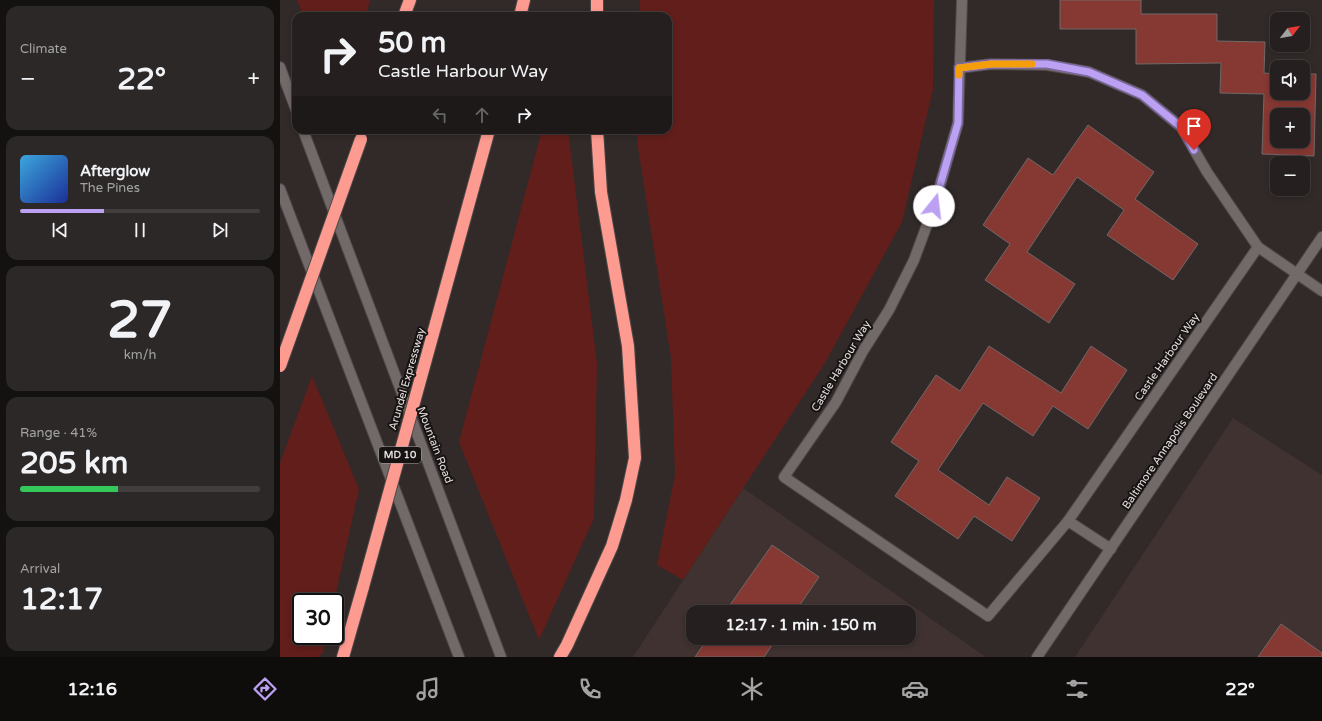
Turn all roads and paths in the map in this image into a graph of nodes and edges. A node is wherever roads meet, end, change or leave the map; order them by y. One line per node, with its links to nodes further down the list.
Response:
1 (410, 0): 5 (highway)
2 (524, 0): 6 (highway)
3 (597, 0): 7 (highway)
4 (962, 0): 9 (street, Castle Harbour Way)
5 (406, 12)
6 (521, 12)
7 (597, 12)
8 (280, 68): 10 (street)
9 (959, 68): 17 (street); 21 (street, Castle Harbour Way)
10 (292, 100)
11 (305, 134): 26 (street, Mountain Road)
12 (488, 134): 24 (highway, Arundel Expressway / MD 10, bridge)
13 (597, 134): 23 (highway)
14 (363, 135): 20 (highway, bridge)
15 (280, 189): 25 (street)
16 (1322, 237): 18 (street, Baltimore Annapolis Boulevard)
17 (1258, 247): 18 (street); 21 (street, Castle Harbour Way)
18 (1297, 274): 19 (street); 22 (street, Baltimore Annapolis Boulevard)
19 (1322, 291)
20 (280, 366)
21 (1068, 521): 22 (street)
22 (1111, 550): 28 (street, Baltimore Annapolis Boulevard)
23 (566, 651): 27 (highway)
24 (343, 657)
25 (459, 657)
26 (501, 657)
27 (560, 657)
28 (1037, 657)

